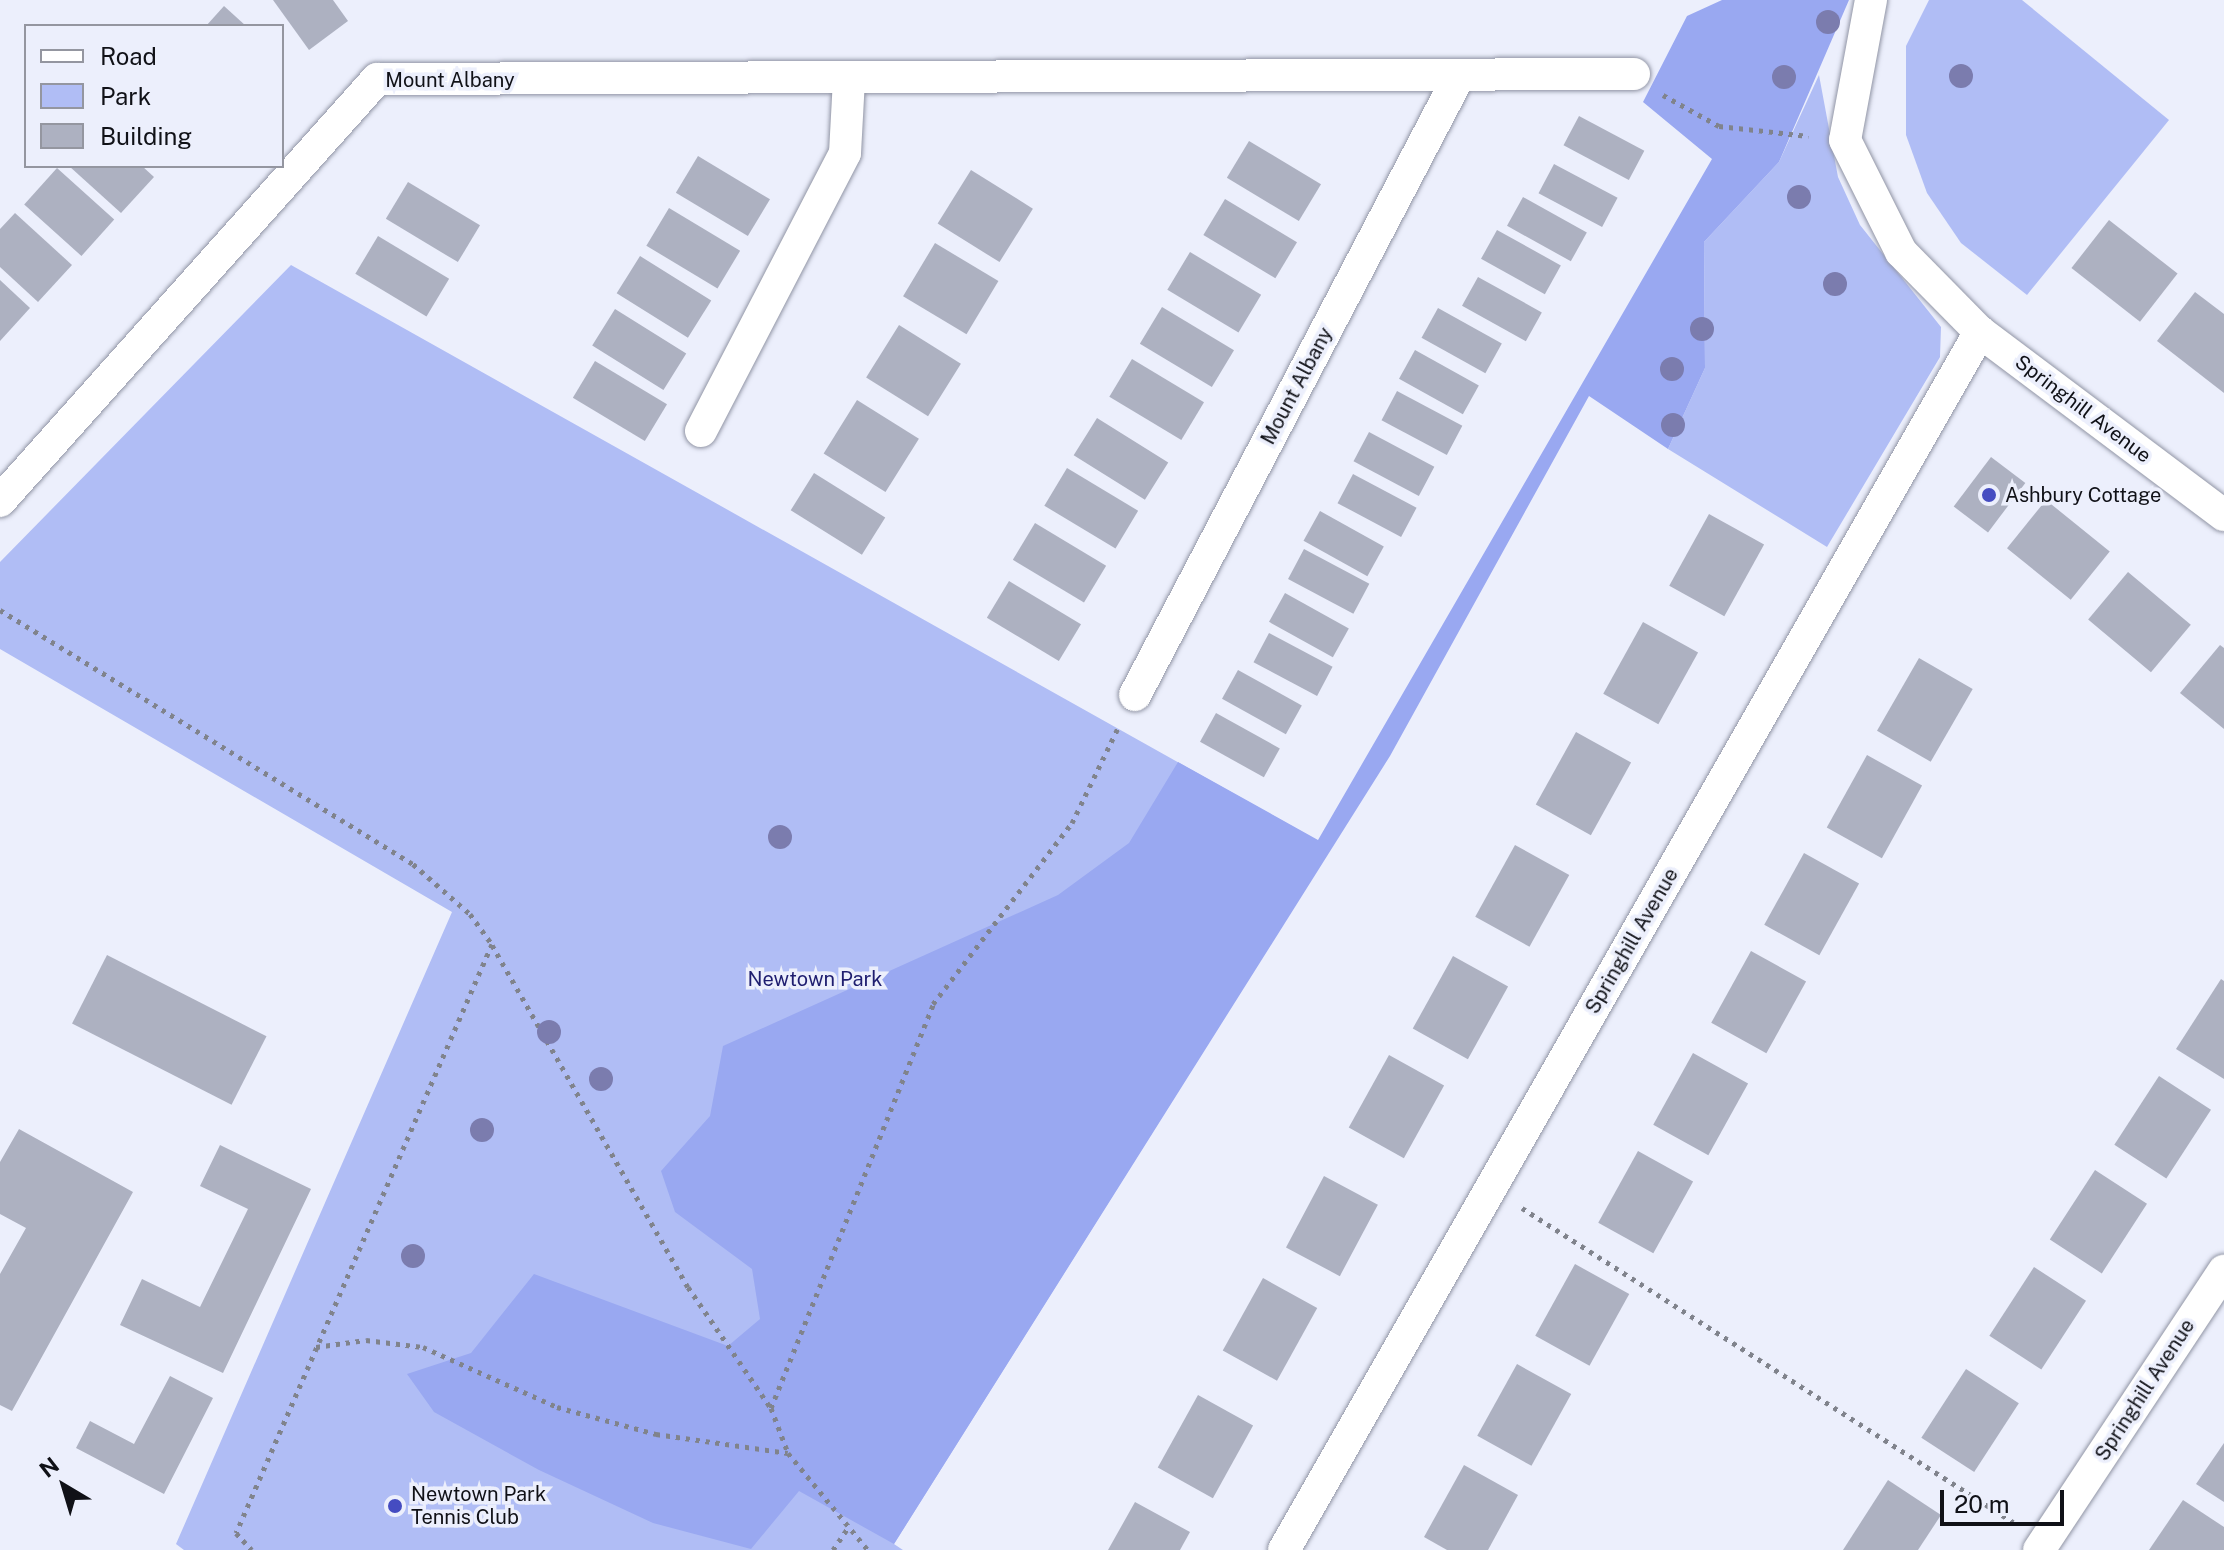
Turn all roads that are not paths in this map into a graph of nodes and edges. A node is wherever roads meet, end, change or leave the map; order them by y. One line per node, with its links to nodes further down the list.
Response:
1 (1871, 0): 5 (street, Springhill Avenue)
2 (1634, 74): 4 (street, Mount Albany)
3 (849, 78): 4 (street, Mount Albany); 6 (street); 7 (street, Mount Albany)
4 (1458, 78): 9 (street, Mount Albany)
5 (1980, 332): 8 (street, Springhill Avenue); 12 (street, Springhill Avenue)
6 (701, 431)
7 (0, 501)
8 (2224, 515)
9 (1135, 695)
10 (2224, 1271): 11 (street, Springhill Avenue)
11 (2042, 1546)
12 (1284, 1550)

